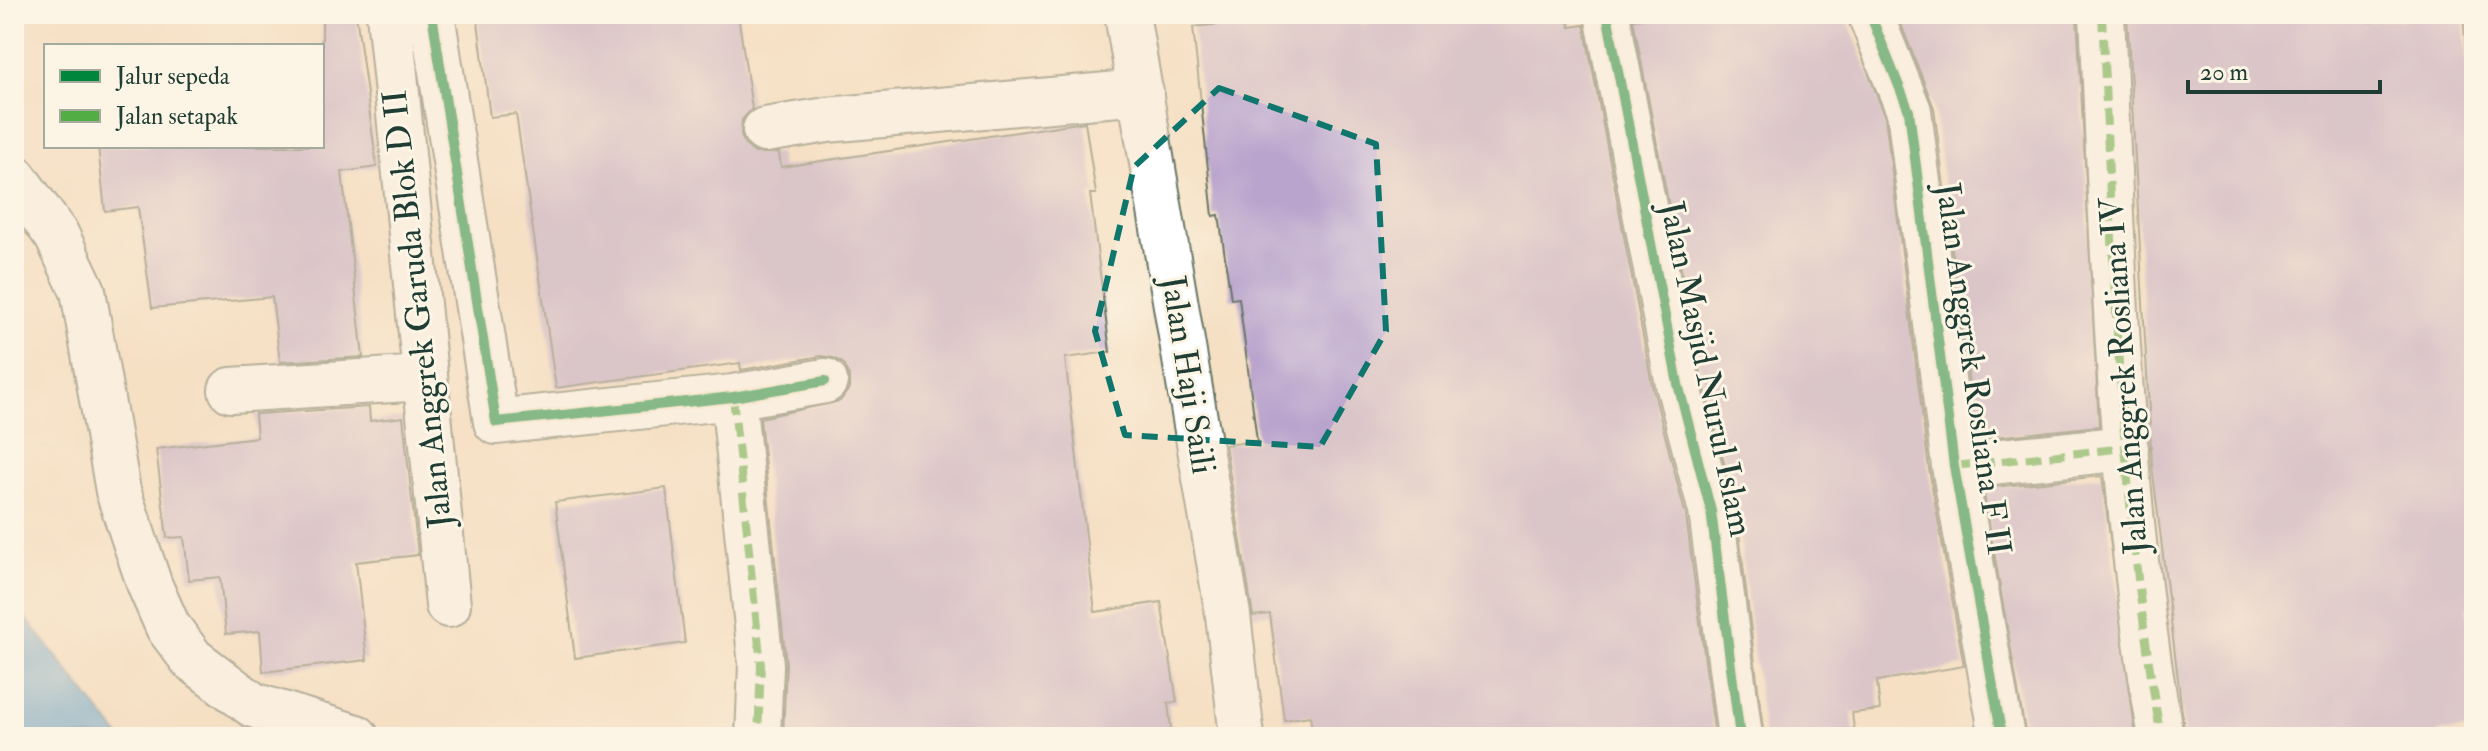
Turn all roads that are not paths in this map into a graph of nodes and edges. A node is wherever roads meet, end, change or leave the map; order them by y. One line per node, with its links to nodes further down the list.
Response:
1 (389, 14): 10 (street, Jalan Anggrek Garuda Blok D II)
2 (432, 14): 13 (street)
3 (1127, 14): 7 (street, Jalan Haji Saili)
4 (1607, 14): 20 (street, Jalan Masjid Nurul Islam)
5 (1870, 14): 15 (street, Jalan Anggrek Rosliana F II)
6 (2102, 14): 14 (street, Jalan Anggrek Rosliana IV)
7 (1141, 92): 8 (street); 19 (street, Jalan Haji Saili)
8 (765, 130)
9 (14, 177): 17 (street)
10 (425, 378): 12 (street); 16 (street, Jalan Anggrek Garuda Blok D II)
11 (825, 381): 13 (street)
12 (231, 390)
13 (733, 397): 18 (street)
14 (2126, 448): 15 (street); 22 (street, Jalan Anggrek Rosliana IV)
15 (1954, 466): 21 (street, Jalan Anggrek Rosliana F II)
16 (448, 605)
17 (356, 737)
18 (758, 737)
19 (1242, 737)
20 (1740, 737)
21 (2002, 737)
22 (2161, 737)

